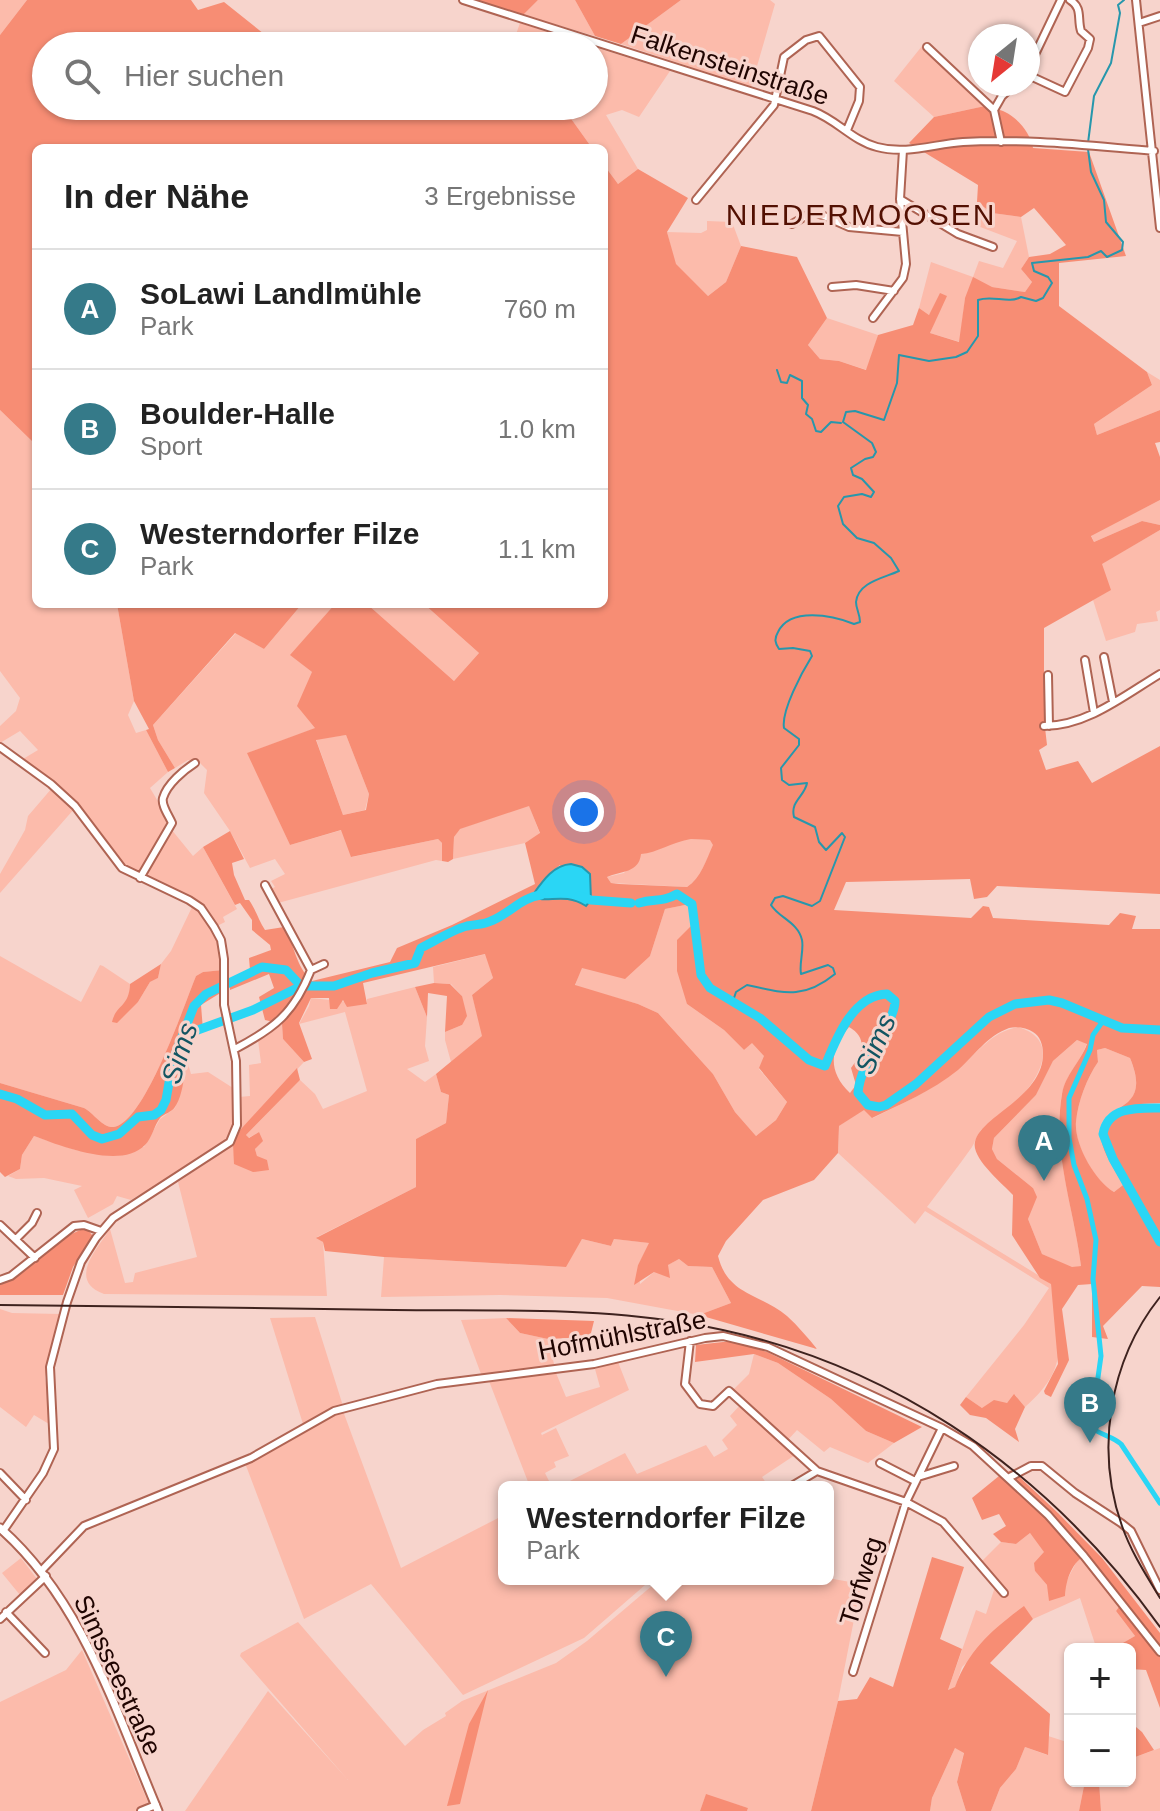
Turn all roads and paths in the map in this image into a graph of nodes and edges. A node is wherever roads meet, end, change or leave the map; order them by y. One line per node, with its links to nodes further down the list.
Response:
1 (463, 0): 7 (street, Falkensteinstraße)
2 (1061, 0): 8 (street)
3 (1070, 0): 11 (street)
4 (1136, 0): 6 (street)
5 (1160, 16): 6 (street)
6 (1139, 23): 18 (street)
7 (563, 32)
8 (1040, 44)
9 (608, 46): 13 (street, Falkensteinstraße)
10 (927, 47): 14 (street)
11 (1040, 81)
12 (1002, 96): 14 (street)
13 (776, 100): 15 (street, Falkensteinstraße); 15 (street); 20 (street)
14 (994, 110): 16 (street)
15 (847, 130): 17 (street, Falkensteinstraße)
16 (1001, 142): 17 (street, Falkensteinstraße); 18 (street, Falkensteinstraße)
17 (903, 150): 19 (street)
18 (1154, 151): 22 (street)
19 (900, 199): 23 (street); 24 (street)
20 (696, 200)
21 (792, 224): 23 (street)
22 (1160, 228)
23 (903, 232): 26 (street)
24 (993, 247)
25 (832, 287): 26 (street)
26 (894, 291): 27 (street)
27 (873, 318)
28 (1104, 657): 32 (street)
29 (1085, 660): 33 (street)
30 (1160, 674): 32 (street)
31 (1048, 675): 33 (street)
32 (1113, 702): 33 (street)
33 (1094, 713)
34 (0, 747): 36 (street)
35 (195, 763): 36 (street)
36 (140, 878): 40 (street)
37 (265, 885): 39 (street)
38 (324, 964): 39 (street)
39 (311, 970): 40 (street)
40 (235, 1049): 43 (street)
41 (37, 1213): 44 (street)
42 (0, 1225): 44 (street)
43 (101, 1231): 45 (street); 56 (street)
44 (16, 1239): 45 (street)
45 (35, 1258): 46 (street)
46 (0, 1280)
47 (690, 1341): 48 (street, Hofmühlstraße); 51 (street); 59 (street, Hofmühlstraße)
48 (942, 1428): 53 (street, Hofmühlstraße); 54 (street, Torfweg)
49 (880, 1463): 54 (street)
50 (954, 1466): 54 (street)
51 (817, 1471): 55 (street); 57 (street)
52 (0, 1473): 56 (street)
53 (1008, 1478): 60 (street); 64 (street, Hofmühlstraße)
54 (916, 1479): 57 (street, Torfweg)
55 (800, 1481)
56 (26, 1500): 58 (street)
57 (906, 1502): 61 (street); 66 (street, Torfweg)
58 (1, 1529): 59 (main road, Simsseestraße)
59 (44, 1573): 62 (street, Hofmühlstraße); 67 (main road, Simsseestraße)
60 (1160, 1590)
61 (1004, 1593)
62 (6, 1612): 63 (street, Hofmühlstraße); 65 (street)
63 (0, 1619)
64 (1160, 1652)
65 (45, 1653)
66 (853, 1672)
67 (157, 1808): 68 (street)
68 (141, 1811)

